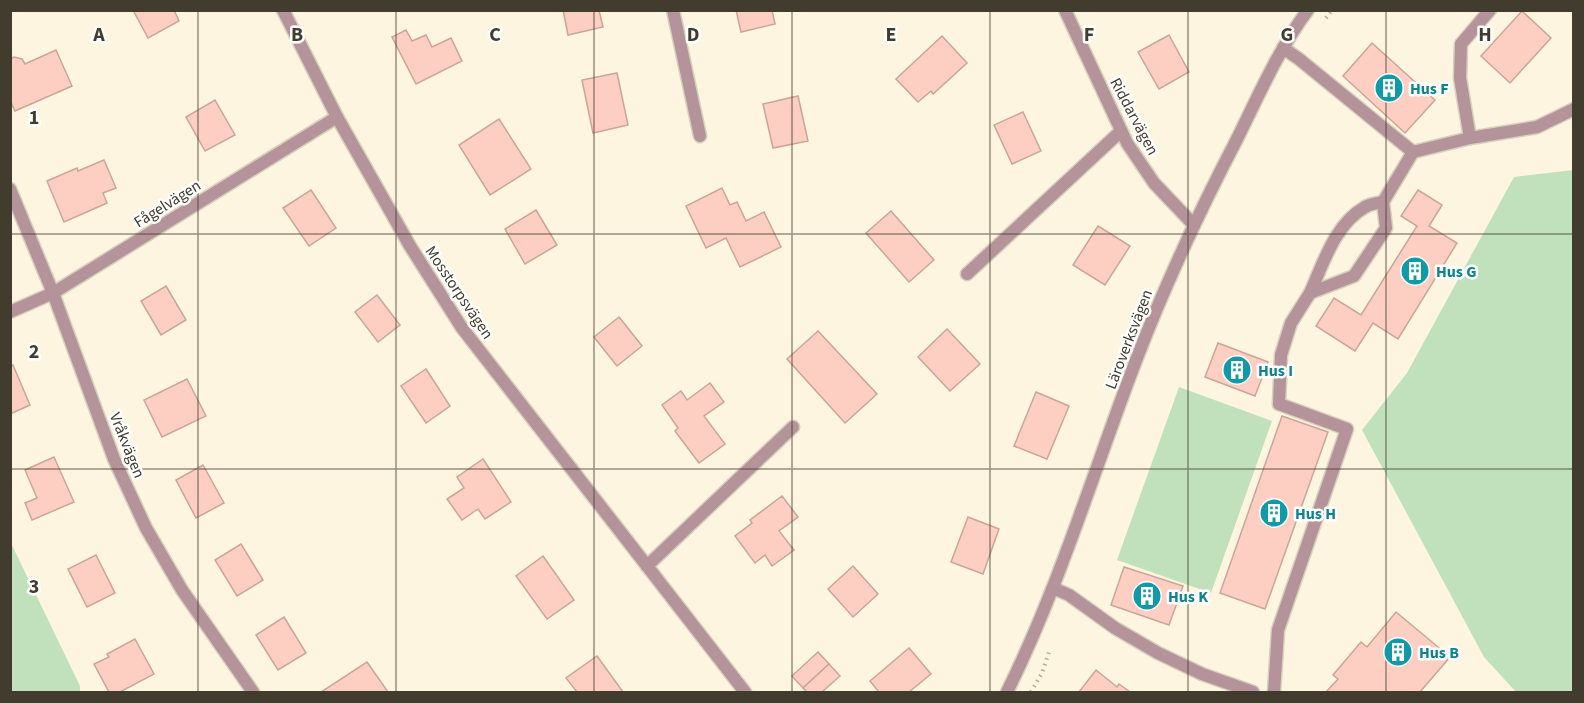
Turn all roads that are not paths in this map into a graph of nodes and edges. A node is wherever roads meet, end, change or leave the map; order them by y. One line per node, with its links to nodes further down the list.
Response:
1 (283, 10): 8 (street, Mosstorpsvägen)
2 (673, 10): 10 (street)
3 (1065, 10): 9 (street, Riddarvägen)
4 (1308, 10): 6 (street, Läroverksvägen)
5 (1490, 10): 11 (street)
6 (1283, 48): 12 (street); 15 (street, Läroverksvägen)
7 (1574, 109): 11 (street)
8 (337, 117): 17 (street, Fågelvägen); 21 (street, Mosstorpsvägen)
9 (1121, 131): 15 (street, Riddarvägen); 16 (street)
10 (700, 136)
11 (1470, 138): 12 (street)
12 (1413, 152): 14 (street)
13 (10, 189): 17 (street, Vråkvägen)
14 (1383, 202): 18 (street); 18 (street)
15 (1194, 225): 22 (street, Läroverksvägen)
16 (968, 274)
17 (53, 293): 19 (street, Fågelvägen); 23 (street, Vråkvägen)
18 (1310, 293): 27 (street)
19 (10, 312)
20 (793, 427): 21 (street)
21 (647, 566): 24 (street, Mosstorpsvägen)
22 (1053, 588): 25 (street, Läroverksvägen); 26 (street)
23 (253, 693)
24 (745, 693)
25 (1007, 693)
26 (1253, 693)
27 (1274, 693)

